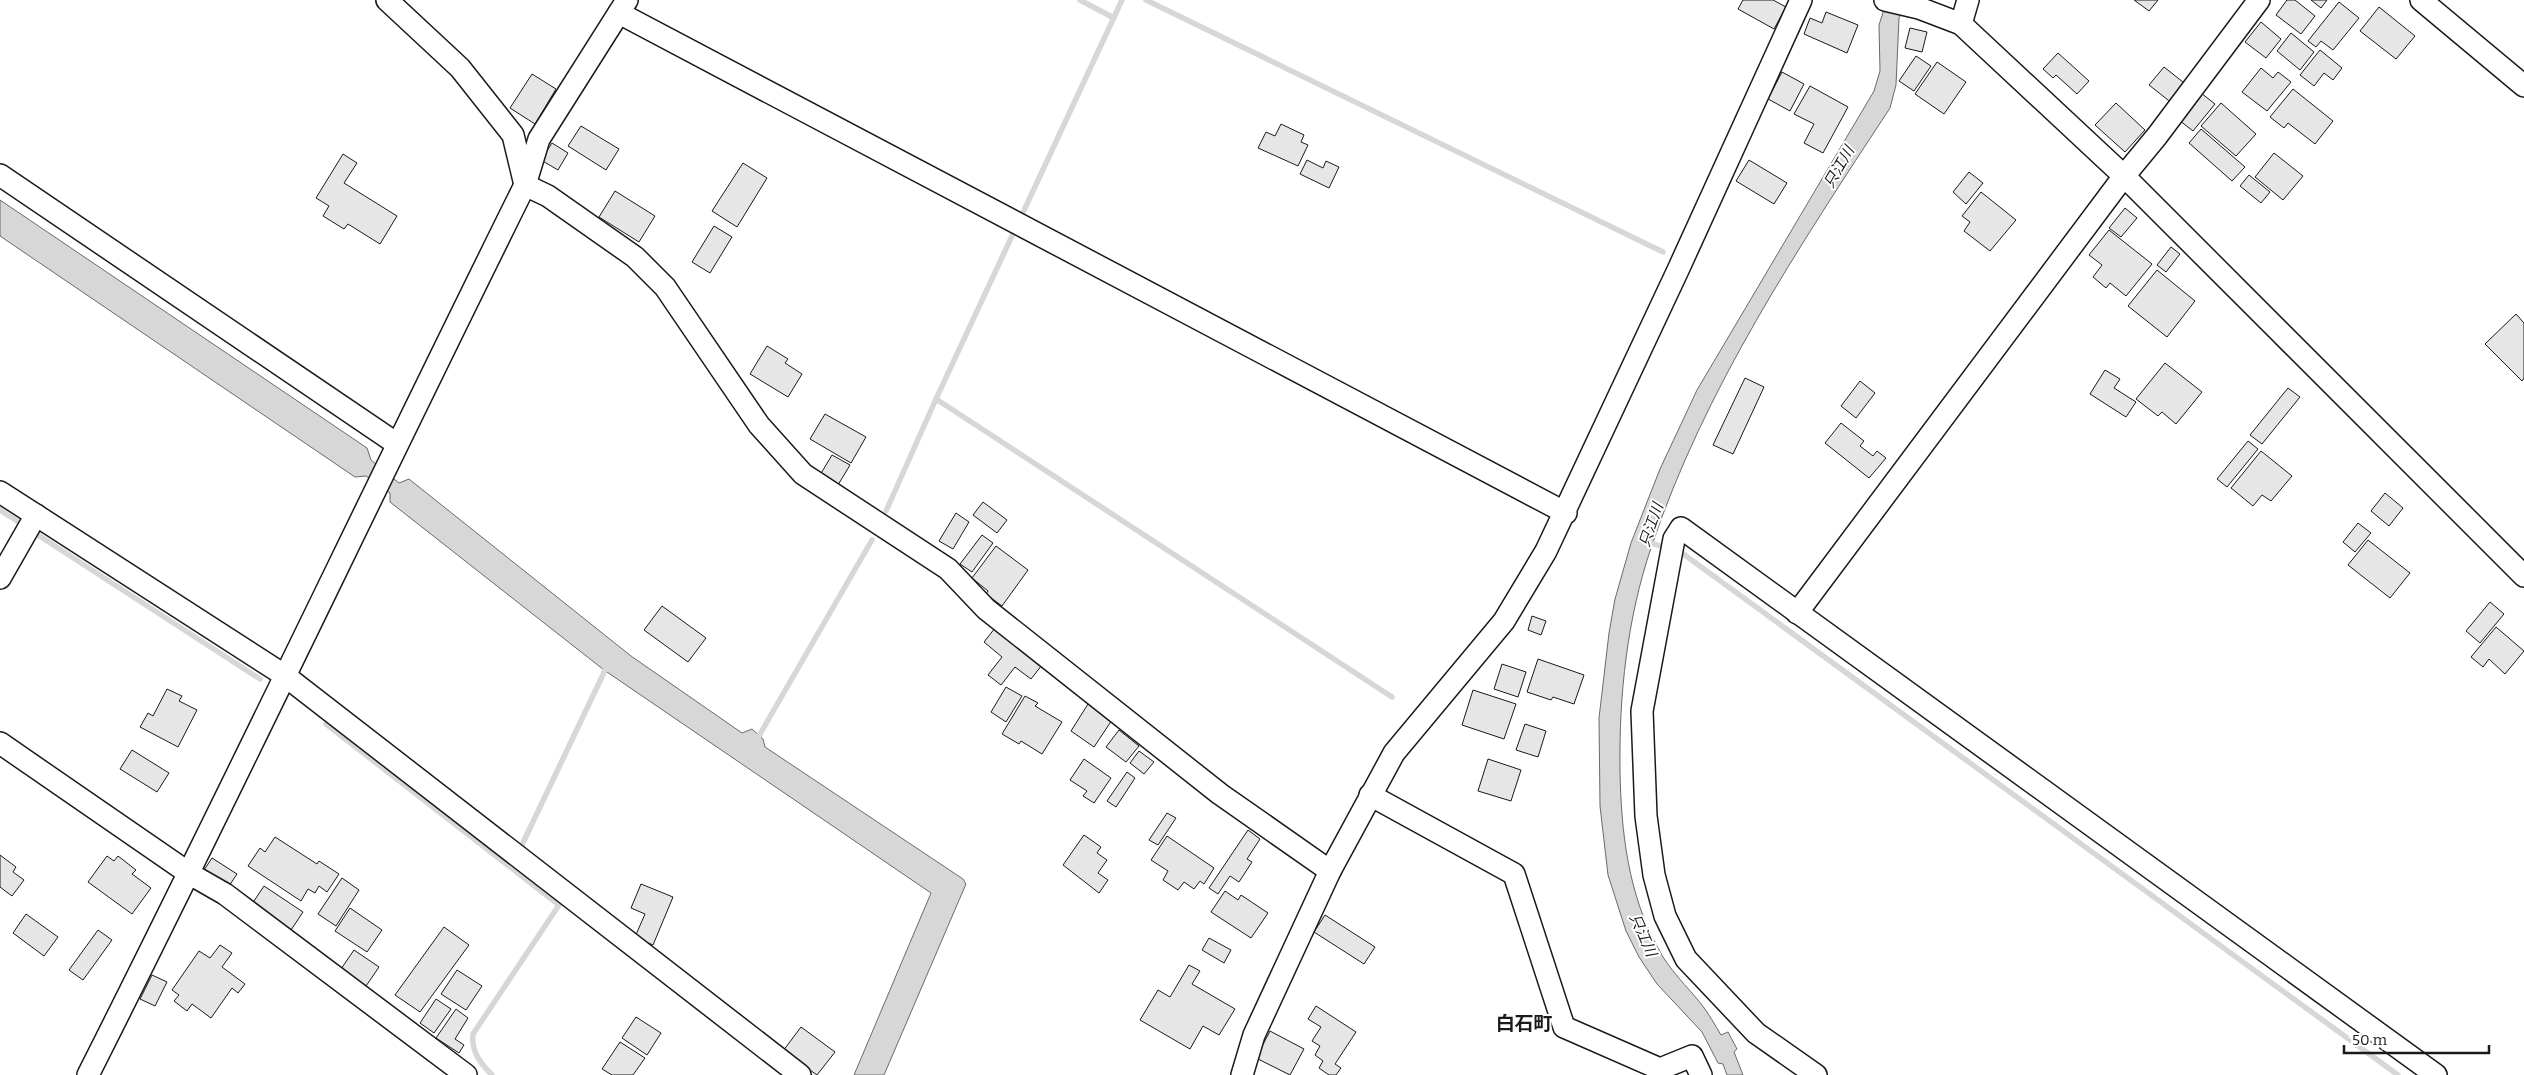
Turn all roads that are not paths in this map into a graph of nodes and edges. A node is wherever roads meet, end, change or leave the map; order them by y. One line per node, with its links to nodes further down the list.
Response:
1 (387, 0): 12 (street)
2 (1801, 0): 15 (street)
3 (1885, 0): 8 (street)
4 (1968, 0): 8 (street)
5 (2259, 0): 11 (street)
6 (2421, 0): 9 (street)
7 (623, 7): 12 (street); 15 (street)
8 (1961, 24): 11 (street)
9 (2524, 86)
10 (0, 175): 13 (street)
11 (2124, 176): 17 (street); 19 (street)
12 (525, 185): 13 (street); 23 (street)
13 (397, 444): 20 (street)
14 (0, 492): 16 (street)
15 (1566, 513): 22 (street)
16 (36, 516): 18 (street); 20 (street)
17 (2524, 576)
18 (0, 578)
19 (1797, 613): 30 (street); 31 (street)
20 (284, 675): 24 (street); 28 (street)
21 (0, 742): 24 (street)
22 (1370, 795): 23 (street); 29 (street)
23 (1330, 871): 25 (street)
24 (190, 874): 26 (street); 27 (street)
25 (1247, 1074)
26 (88, 1075)
27 (466, 1075)
28 (800, 1075)
29 (1701, 1075)
30 (1816, 1075)
31 (2436, 1075)

